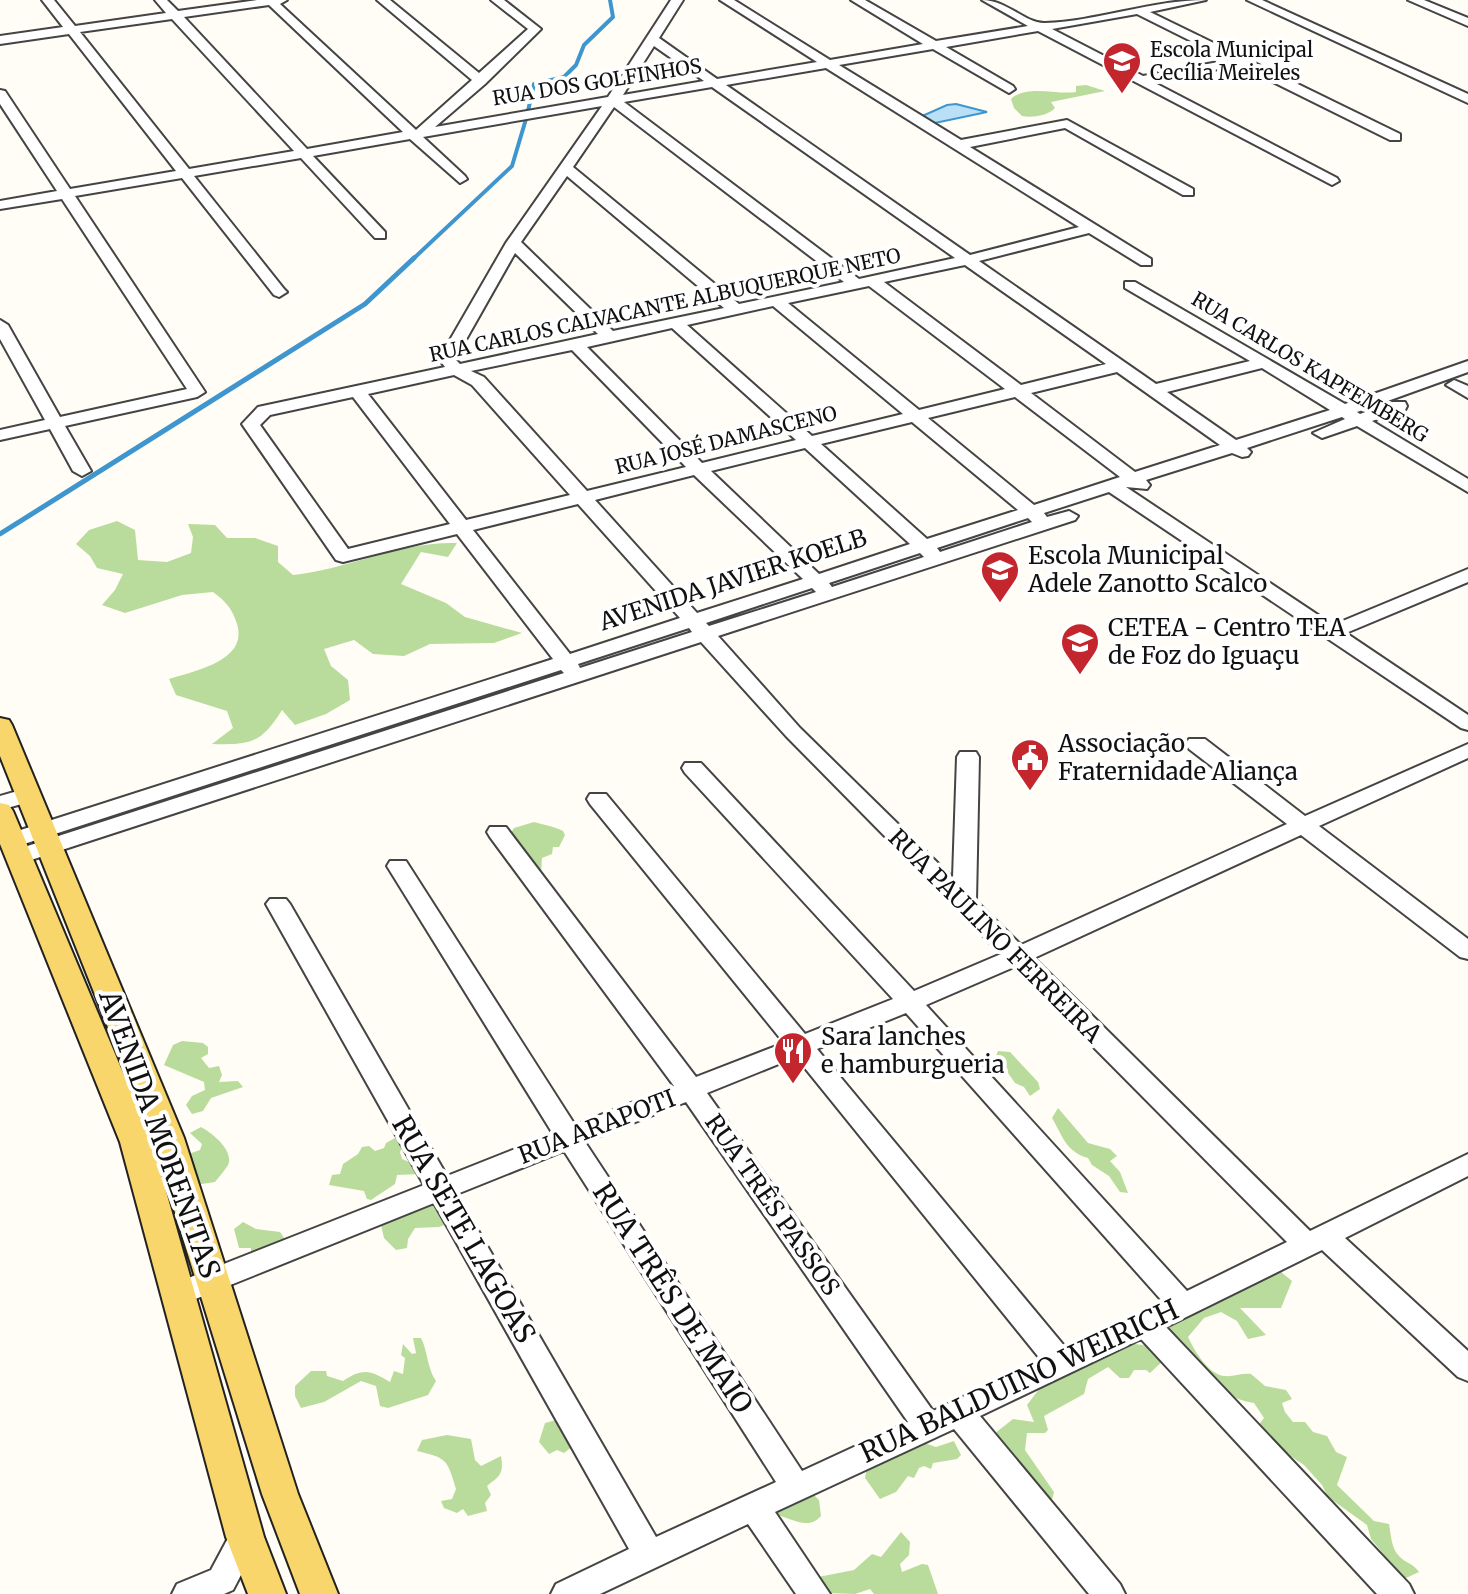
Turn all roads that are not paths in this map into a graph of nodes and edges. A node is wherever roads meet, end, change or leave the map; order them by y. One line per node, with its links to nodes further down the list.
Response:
1 (48, 0): 19 (street)
2 (161, 0): 16 (street)
3 (274, 0): 16 (street); 35 (street)
4 (383, 0): 27 (street)
5 (497, 0): 27 (street)
6 (677, 0): 20 (street)
7 (726, 0): 24 (street)
8 (857, 0): 22 (street)
9 (988, 0): 18 (street)
10 (1118, 0): 15 (street)
11 (1200, 0): 15 (street, RUA DOS GOLFINHOS)
12 (1253, 0): 26 (street)
13 (1276, 0): 25 (street)
14 (1414, 0): 17 (street)
15 (1138, 10): 18 (street, RUA DOS GOLFINHOS); 23 (street)
16 (174, 15): 19 (street); 38 (street)
17 (1468, 22)
18 (1039, 28): 22 (street, RUA DOS GOLFINHOS); 28 (street)
19 (72, 30): 21 (street); 40 (street)
20 (652, 39): 29 (street); 34 (street)
21 (0, 40)
22 (934, 45): 24 (street, RUA DOS GOLFINHOS); 31 (street)
23 (1242, 61): 28 (street); 36 (street)
24 (828, 64): 29 (street, RUA DOS GOLFINHOS); 37 (street)
25 (1430, 70): 26 (street); 30 (street)
26 (1413, 74): 33 (street)
27 (481, 81): 35 (street)
28 (1139, 81): 42 (street)
29 (714, 84): 34 (street, RUA DOS GOLFINHOS); 49 (street)
30 (1468, 87)
31 (1009, 89)
32 (0, 94): 44 (street)
33 (1468, 99)
34 (613, 100): 35 (street, RUA DOS GOLFINHOS); 39 (street); 51 (street)
35 (417, 132): 38 (street, RUA DOS GOLFINHOS); 41 (street)
36 (1395, 137)
37 (958, 145): 43 (street); 46 (street)
38 (301, 153): 40 (street, RUA DOS GOLFINHOS); 47 (street)
39 (567, 169): 48 (street); 55 (street)
40 (184, 174): 44 (street, RUA DOS GOLFINHOS); 53 (street)
41 (460, 179)
42 (1332, 181)
43 (1188, 192)
44 (65, 194): 45 (street, RUA DOS GOLFINHOS); 71 (street)
45 (0, 205)
46 (1091, 228): 49 (street, RUA CARLOS CALVACANTE ALBUQUERQUE NETO); 50 (street)
47 (380, 235)
48 (513, 243): 58 (street); 63 (street)
49 (967, 260): 51 (street, RUA CARLOS CALVACANTE ALBUQUERQUE NETO); 61 (street)
50 (1146, 262)
51 (865, 282): 54 (street, RUA CARLOS CALVACANTE ALBUQUERQUE NETO); 67 (street)
52 (1130, 285): 60 (street, RUA CARLOS KAPFEMBERG)
53 (279, 292)
54 (776, 301): 55 (street, RUA CARLOS CALVACANTE ALBUQUERQUE NETO); 69 (street)
55 (736, 310): 56 (street, RUA CARLOS CALVACANTE ALBUQUERQUE NETO)
56 (676, 323): 58 (street, RUA CARLOS CALVACANTE ALBUQUERQUE NETO); 73 (street)
57 (0, 325): 71 (street)
58 (610, 337): 59 (street, RUA CARLOS CALVACANTE ALBUQUERQUE NETO)
59 (575, 344): 63 (street, RUA CARLOS CALVACANTE ALBUQUERQUE NETO); 75 (street)
60 (1264, 362): 65 (street); 68 (street, RUA CARLOS KAPFEMBERG)
61 (1120, 366): 65 (street); 67 (street, RUA JOSÉ DAMASCENO)
62 (1468, 366): 68 (street, AVENIDA JAVIER KOELB)
63 (456, 370): 66 (street, RUA CARLOS CALVACANTE ALBUQUERQUE NETO); 79 (street, RUA PAULINO FERREIRA)
64 (1463, 386): 70 (street, AVENIDA JAVIER KOELB)
65 (1154, 390): 74 (street)
66 (357, 391): 81 (street); 83 (street, RUA CARLOS CALVACANTE ALBUQUERQUE NETO)
67 (1018, 391): 69 (street, RUA JOSÉ DAMASCENO); 78 (street)
68 (1340, 412): 70 (street, RUA CARLOS KAPFEMBERG); 74 (street, AVENIDA JAVIER KOELB)
69 (917, 416): 73 (street, RUA JOSÉ DAMASCENO); 80 (street)
70 (1358, 422): 74 (street, AVENIDA JAVIER KOELB); 77 (street, RUA CARLOS KAPFEMBERG)
71 (54, 423): 72 (street); 76 (street)
72 (0, 435)
73 (809, 442): 75 (street, RUA JOSÉ DAMASCENO); 82 (street)
74 (1241, 452): 78 (street, AVENIDA JAVIER KOELB)
75 (698, 469): 79 (street, RUA JOSÉ DAMASCENO); 85 (street)
76 (82, 471)
77 (1468, 487)
78 (1130, 488): 80 (street, AVENIDA JAVIER KOELB); 88 (street)
79 (584, 497): 81 (street, RUA JOSÉ DAMASCENO); 87 (street, RUA PAULINO FERREIRA)
80 (1039, 518): 82 (street, AVENIDA JAVIER KOELB)
81 (461, 528): 83 (street, RUA JOSÉ DAMASCENO); 89 (street)
82 (931, 553): 85 (street, AVENIDA JAVIER KOELB); 86 (street, AVENIDA JAVIER KOELB)
83 (343, 556)
84 (1468, 575): 88 (street)
85 (815, 581): 86 (street); 87 (street, AVENIDA JAVIER KOELB)
86 (830, 594): 87 (street, AVENIDA JAVIER KOELB)
87 (697, 628): 89 (street); 104 (street, RUA PAULINO FERREIRA)
88 (1330, 633): 90 (street)
89 (570, 669): 101 (street)
90 (1468, 724)
91 (0, 725): 96 (main road, AVENIDA MORENITAS)
92 (1197, 744): 99 (street)
93 (968, 757): 104 (street)
94 (1463, 759): 99 (street, RUA ARAPOTI)
95 (693, 768): 107 (street)
96 (28, 795): 98 (street); 101 (main road, AVENIDA MORENITAS)
97 (598, 799): 108 (street)
98 (0, 803)
99 (1305, 826): 105 (street); 106 (street, RUA ARAPOTI)
100 (498, 832): 109 (street, RUA TRÊS PASSOS)
101 (25, 837): 114 (main road, AVENIDA MORENITAS); 115 (main road, AVENIDA MORENITAS)
102 (398, 866): 110 (street, RUA TRÊS DE MAIO)
103 (278, 904): 112 (street, RUA SETE LAGOAS)
104 (964, 906): 106 (street, RUA PAULINO FERREIRA)
105 (1468, 951)
106 (1015, 957): 107 (street, RUA ARAPOTI); 113 (street, RUA PAULINO FERREIRA)
107 (910, 1002): 108 (street, RUA ARAPOTI); 116 (street)
108 (803, 1046): 109 (street, RUA ARAPOTI); 118 (street)
109 (692, 1091): 110 (street, RUA ARAPOTI); 121 (street, RUA TRÊS PASSOS)
110 (569, 1138): 112 (street, RUA ARAPOTI); 122 (street, RUA TRÊS DE MAIO)
111 (1468, 1164): 113 (street, RUA BALDUINO WEIRICH)
112 (441, 1189): 114 (street, RUA ARAPOTI); 125 (street, RUA SETE LAGOAS)
113 (1316, 1241): 116 (street, RUA BALDUINO WEIRICH); 119 (street, RUA PAULINO FERREIRA)
114 (214, 1280): 115 (street, RUA ARAPOTI); 128 (main road, AVENIDA MORENITAS)
115 (178, 1294): 124 (main road, AVENIDA MORENITAS)
116 (1182, 1304): 117 (street, RUA BALDUINO WEIRICH)
117 (1144, 1323): 118 (street, RUA BALDUINO WEIRICH); 132 (street)
118 (1061, 1363): 120 (street, RUA BALDUINO WEIRICH)
119 (1468, 1369)
120 (958, 1412): 121 (street, RUA BALDUINO WEIRICH); 131 (street)
121 (928, 1427): 122 (street, RUA BALDUINO WEIRICH)
122 (795, 1486): 123 (street, RUA BALDUINO WEIRICH)
123 (753, 1505): 125 (street, RUA BALDUINO WEIRICH); 130 (street)
124 (245, 1537): 126 (street); 127 (main road, AVENIDA MORENITAS)
125 (649, 1555): 129 (street, RUA BALDUINO WEIRICH)
126 (188, 1594)
127 (267, 1594)
128 (319, 1594)
129 (567, 1594)
130 (814, 1594)
131 (1109, 1594)
132 (1398, 1594)

